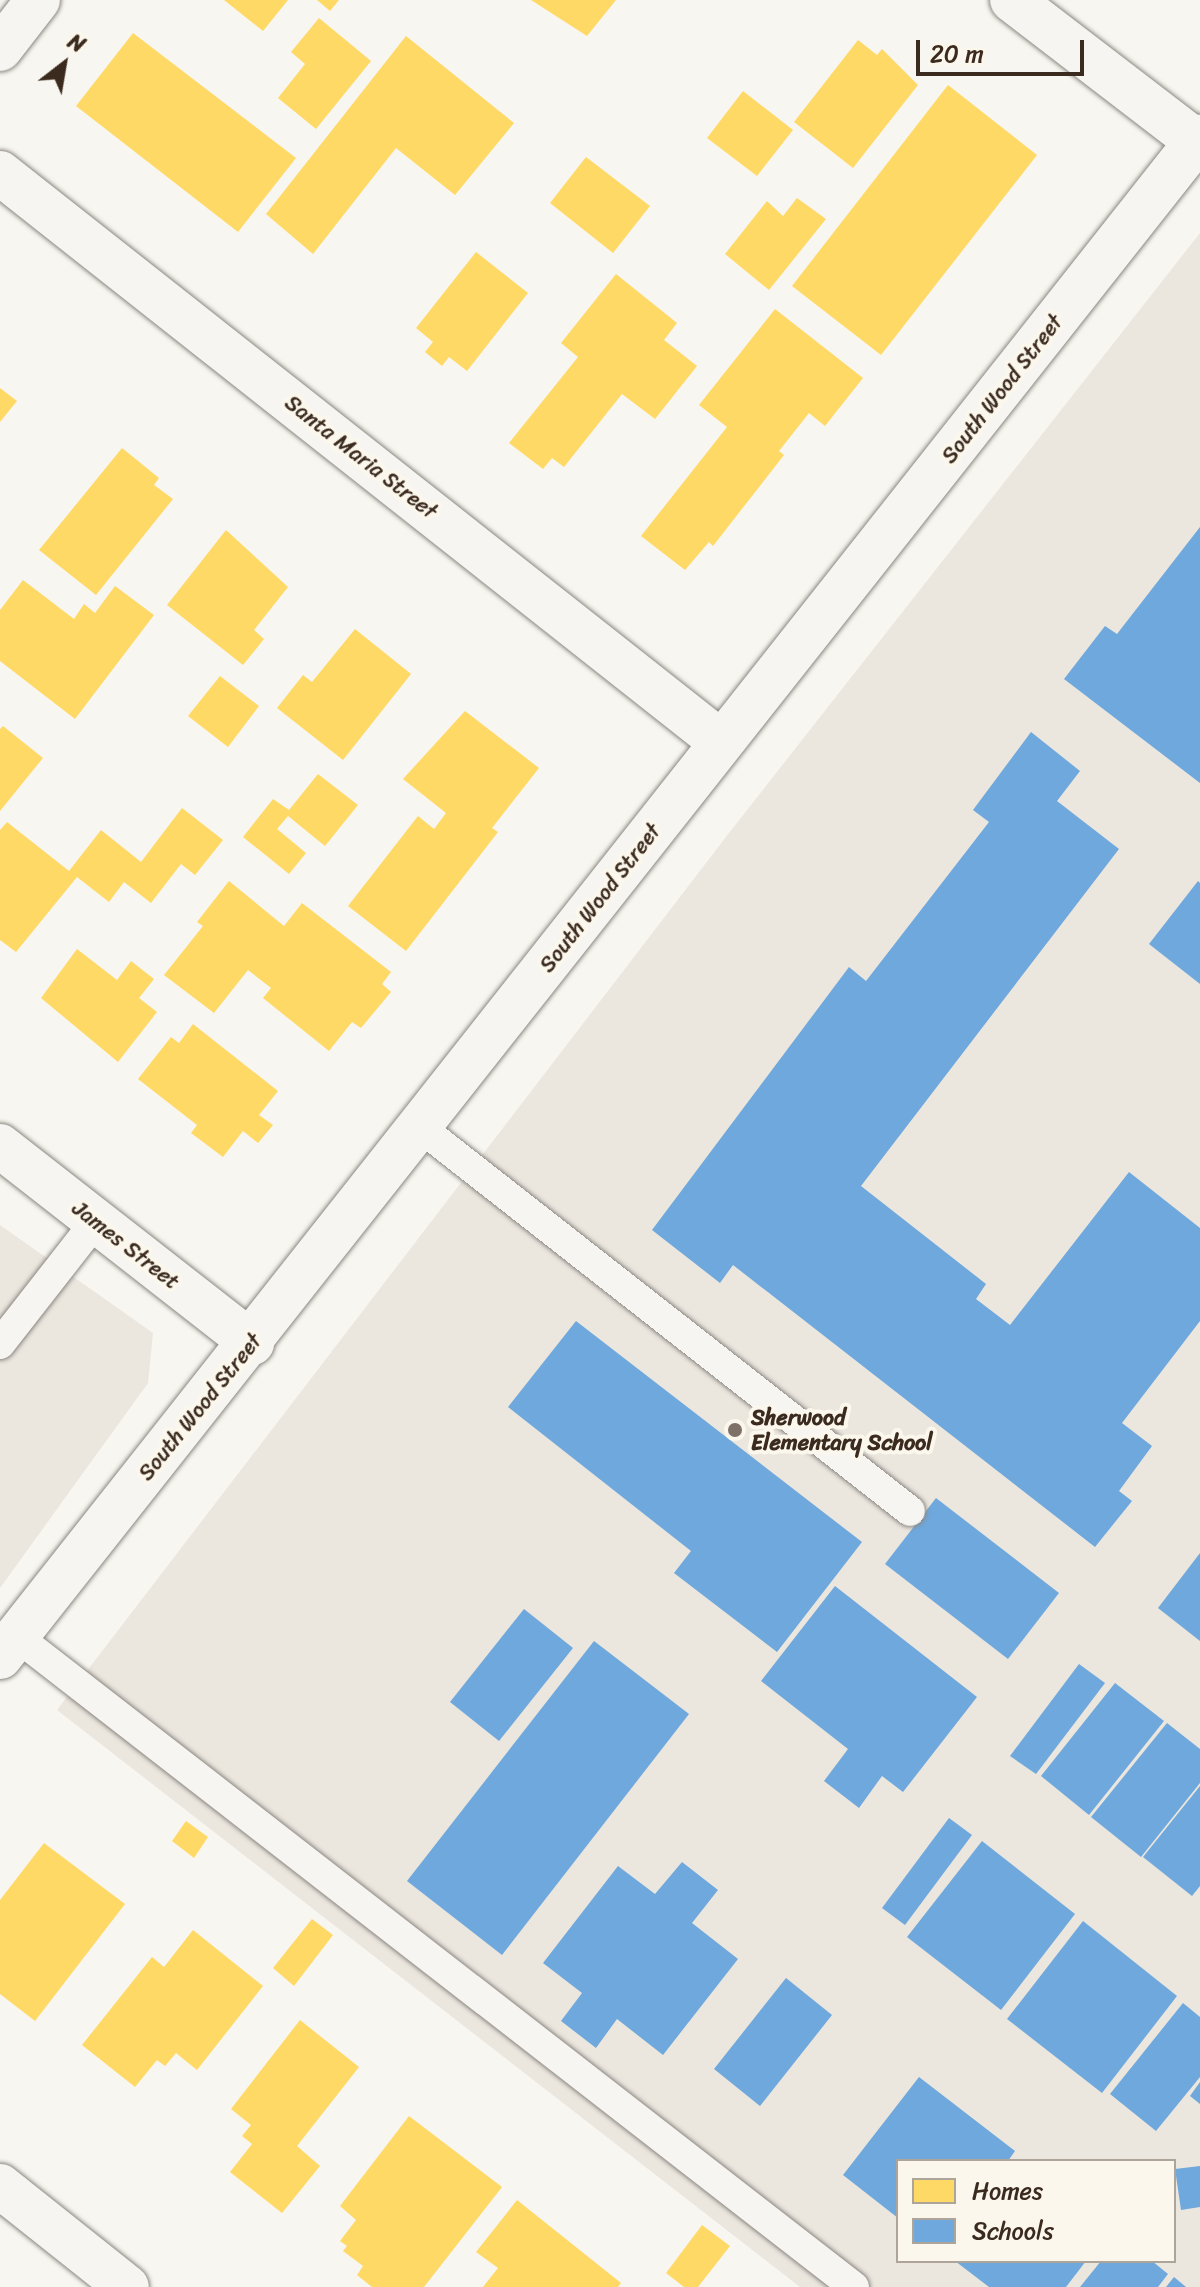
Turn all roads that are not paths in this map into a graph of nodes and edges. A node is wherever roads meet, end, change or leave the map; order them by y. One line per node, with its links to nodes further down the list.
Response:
1 (38, 0): 3 (street)
2 (1012, 0): 4 (street)
3 (0, 49)
4 (1195, 153): 6 (street, South Wood Street)
5 (0, 173): 6 (street, Santa Maria Street)
6 (721, 742): 7 (street, South Wood Street)
7 (421, 1128): 10 (street, South Wood Street); 12 (lane)
8 (0, 1146): 9 (street, James Street)
9 (96, 1221): 10 (street, James Street); 11 (lane)
10 (252, 1343): 13 (street, South Wood Street)
11 (0, 1344)
12 (910, 1511)
13 (8, 1647): 16 (lane)
14 (4, 2190): 15 (street)
15 (127, 2287)
16 (854, 2287)

